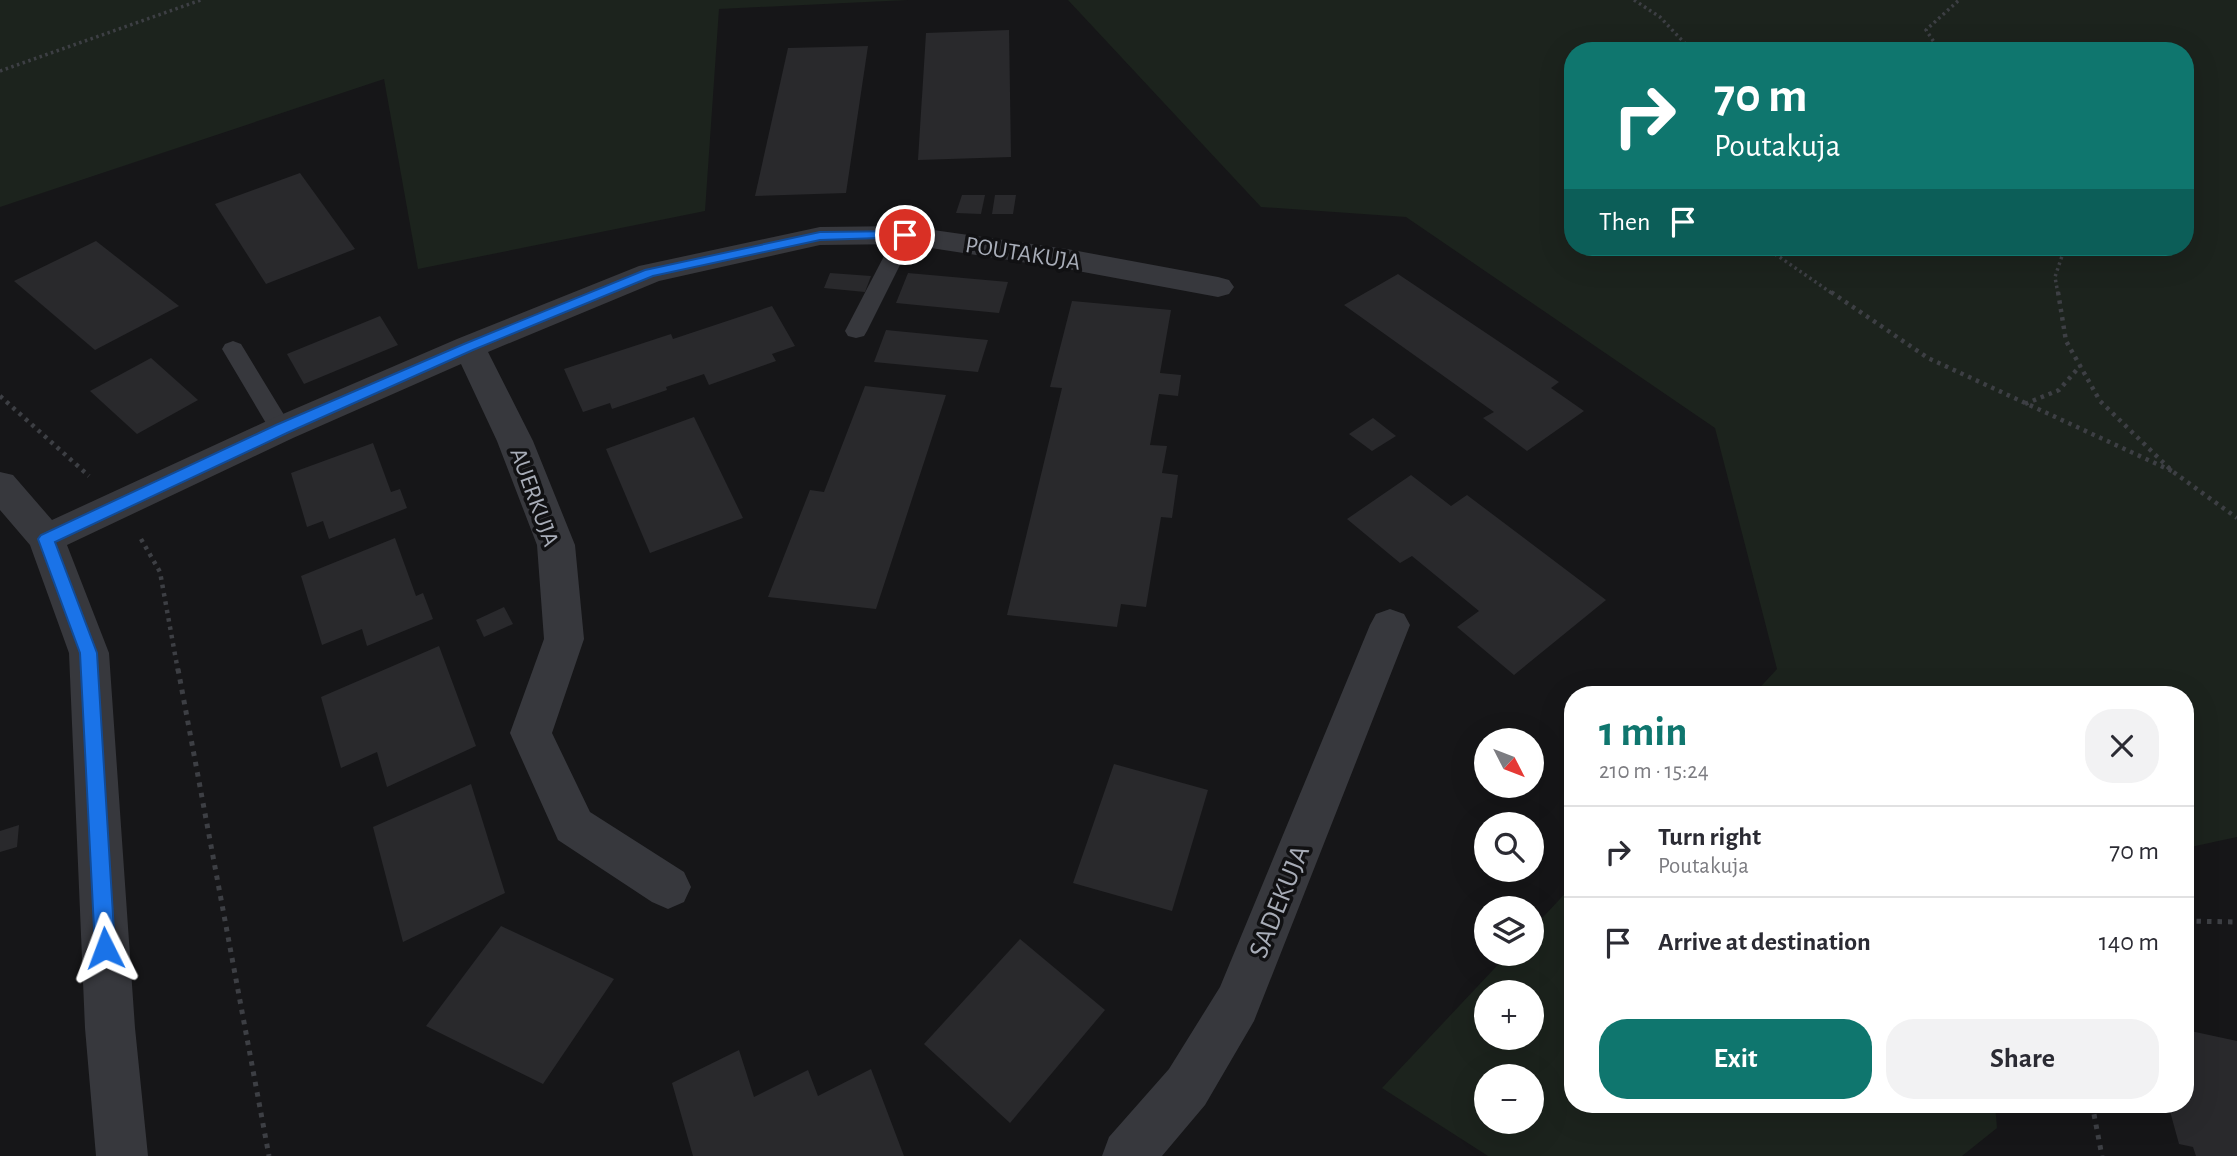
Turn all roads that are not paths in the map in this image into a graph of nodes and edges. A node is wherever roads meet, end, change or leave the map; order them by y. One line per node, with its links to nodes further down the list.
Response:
1 (905, 235): 2 (street, POUTAKUJA); 3 (lane); 4 (street, POUTAKUJA)
2 (1218, 287)
3 (856, 331)
4 (469, 347): 6 (street, POUTAKUJA); 10 (street, AUERKUJA)
5 (233, 349): 6 (lane)
6 (281, 429): 8 (street, POUTAKUJA)
7 (0, 485): 8 (street)
8 (46, 539): 11 (street)
9 (1390, 625): 12 (street, SADEKUJA)
10 (668, 887)
11 (122, 1156)
12 (1128, 1156)

